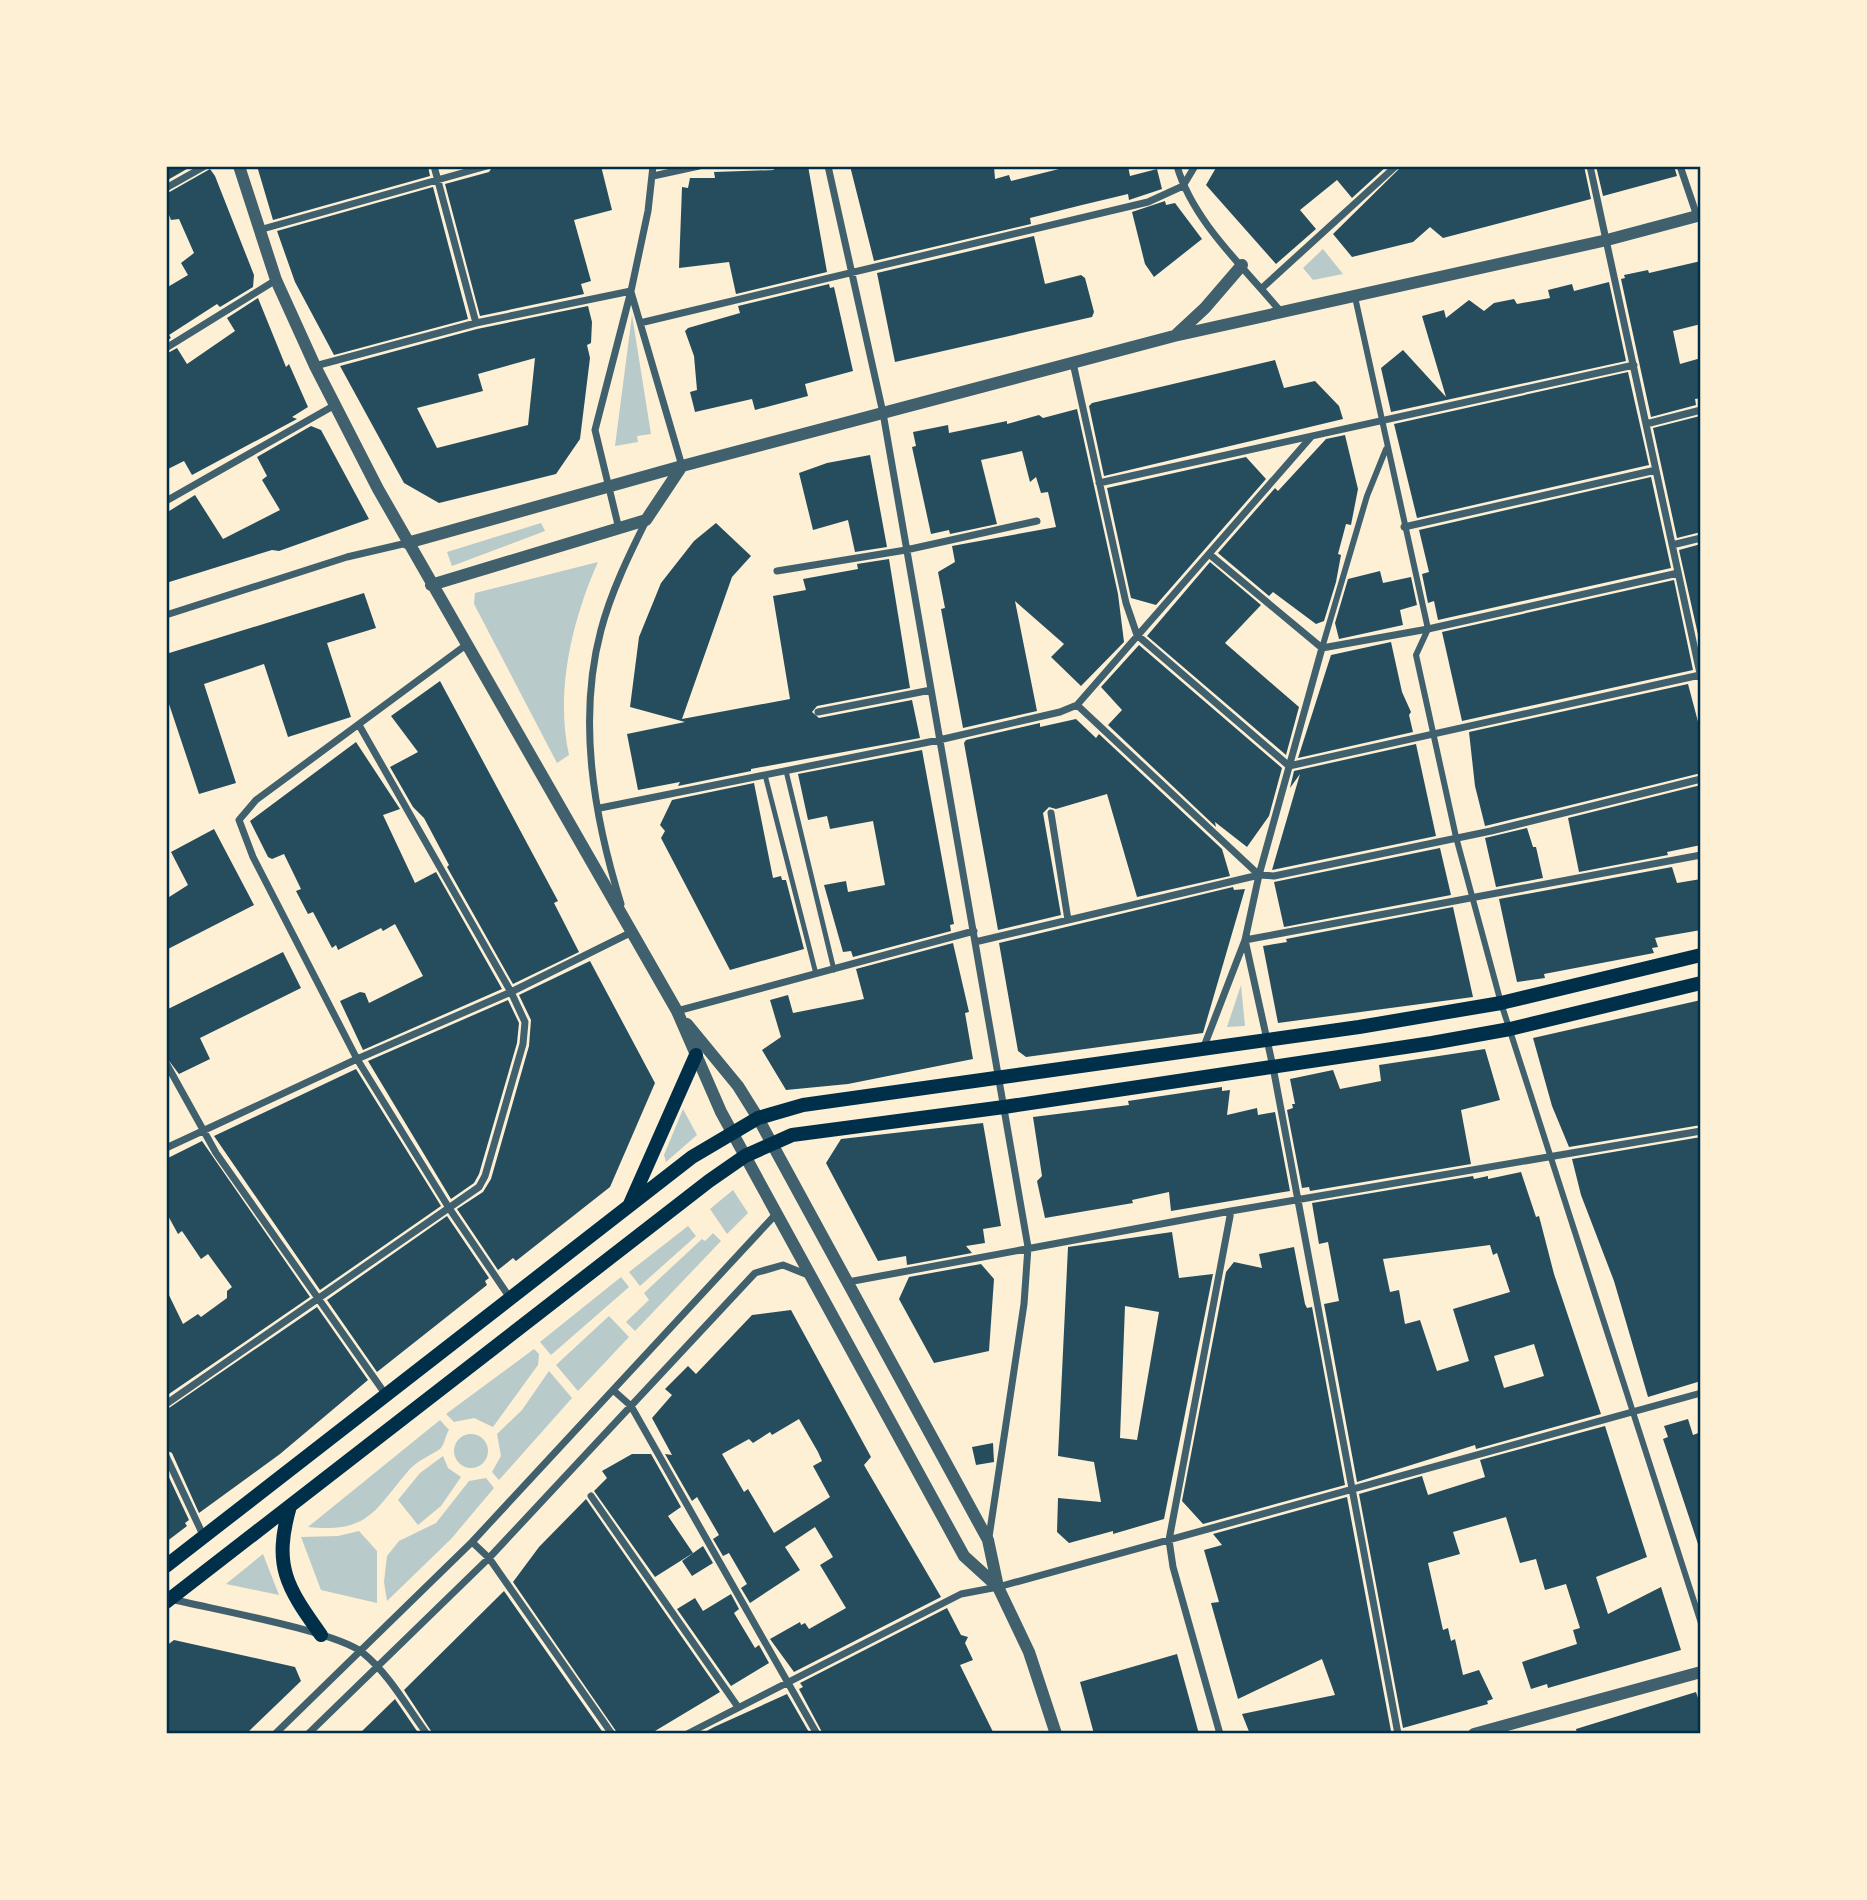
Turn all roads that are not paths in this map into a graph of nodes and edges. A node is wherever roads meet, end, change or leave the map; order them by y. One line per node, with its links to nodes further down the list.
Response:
1 (205, 166): 16 (street)
2 (239, 166): 18 (street)
3 (434, 166): 14 (street)
4 (487, 166): 14 (street)
5 (653, 166): 13 (street)
6 (699, 166): 13 (street)
7 (828, 166): 21 (street)
8 (1177, 166): 15 (street)
9 (1195, 166): 15 (street)
10 (1396, 166): 23 (street)
11 (1590, 166): 19 (street)
12 (1680, 166): 17 (street)
13 (653, 176): 24 (street)
14 (437, 180): 18 (street); 27 (street)
15 (1182, 186): 20 (street); 21 (street)
16 (166, 188)
17 (1699, 216): 19 (street)
18 (260, 230): 22 (street)
19 (1607, 240): 25 (street); 32 (street)
20 (1242, 265): 23 (street); 29 (street)
21 (853, 273): 28 (street); 36 (street)
22 (276, 281): 30 (street); 33 (street)
23 (1262, 288): 26 (street)
24 (631, 291): 27 (street); 28 (street); 44 (street)
25 (1354, 297): 26 (street); 37 (street)
26 (1281, 312): 29 (street)
27 (476, 323): 33 (street)
28 (640, 323): 41 (street)
29 (1174, 336): 31 (street)
30 (166, 348)
31 (1073, 363): 36 (street); 43 (street)
32 (1634, 365): 37 (street); 38 (street)
33 (315, 366): 34 (street)
34 (335, 405): 45 (street); 51 (street)
35 (1701, 410): 38 (street)
36 (883, 413): 41 (street); 53 (street)
37 (1382, 420): 39 (street); 40 (street)
38 (1646, 424): 42 (street)
39 (1311, 437): 43 (street); 54 (street)
40 (1387, 448): 48 (street); 62 (street)
41 (682, 466): 44 (street); 46 (street)
42 (1656, 470): 48 (street); 52 (street)
43 (1099, 483): 60 (street)
44 (609, 487): 49 (street); 51 (street)
45 (166, 501)
46 (646, 520): 49 (street); 75 (street)
47 (1037, 521): 53 (street)
48 (1404, 527): 59 (street)
49 (619, 529): 57 (street)
50 (1701, 538): 52 (street)
51 (407, 543): 57 (street); 58 (street)
52 (1672, 545): 56 (street)
53 (906, 550): 55 (street); 65 (street)
54 (1209, 554): 60 (street); 62 (street)
55 (777, 571)
56 (1678, 573): 59 (street); 63 (street)
57 (431, 585): 61 (street)
58 (166, 615)
59 (1428, 629): 62 (street); 69 (street)
60 (1137, 635): 66 (street); 71 (street)
61 (466, 645): 68 (street); 83 (street)
62 (1322, 648): 71 (street)
63 (1698, 654): 64 (street)
64 (1700, 677): 69 (street)
65 (932, 690): 67 (street); 70 (street)
66 (1077, 705): 70 (street); 79 (street)
67 (818, 712)
68 (359, 725): 90 (street); 97 (street)
69 (1434, 736): 71 (street); 77 (street)
70 (939, 740): 72 (street); 82 (street)
71 (1289, 766): 79 (street)
72 (786, 771): 73 (street); 87 (lane)
73 (765, 775): 75 (street); 88 (lane)
74 (1701, 779): 77 (street)
75 (600, 808): 83 (street)
76 (1051, 813): 81 (street)
77 (1456, 837): 79 (street); 80 (street)
78 (1701, 855): 80 (street)
79 (1259, 876): 81 (street); 84 (street)
80 (1471, 898): 84 (street); 91 (street)
81 (1068, 920): 85 (street)
82 (974, 931): 85 (street); 87 (street)
83 (632, 933): 90 (street); 92 (street)
84 (1245, 940): 94 (street); 95 (street)
85 (975, 942): 100 (street)
86 (1701, 956): 91 (main road)
87 (834, 970): 88 (street)
88 (816, 974): 92 (street)
89 (1701, 983): 93 (main road)
90 (511, 992): 97 (street); 112 (street)
91 (1501, 1003): 93 (street); 94 (main road)
92 (677, 1011): 96 (street); 102 (street)
93 (1510, 1029): 99 (main road); 108 (street)
94 (1267, 1040): 95 (main road); 99 (street)
95 (1203, 1049): 100 (main road)
96 (696, 1055): 105 (street); 111 (main road)
97 (357, 1059): 103 (street); 112 (street)
98 (166, 1063): 103 (street)
99 (1273, 1067): 101 (main road); 110 (street)
100 (1000, 1080): 101 (street); 102 (main road)
101 (1004, 1107): 106 (main road); 115 (street)
102 (758, 1118): 105 (main road); 106 (street)
103 (202, 1131): 107 (street); 118 (street)
104 (1701, 1131): 108 (street)
105 (732, 1132): 109 (street); 111 (main road)
106 (771, 1142): 109 (main road); 117 (street)
107 (166, 1148)
108 (1552, 1155): 110 (street); 125 (street)
109 (745, 1156): 114 (street); 129 (main road)
110 (1299, 1201): 113 (street); 127 (street)
111 (629, 1207): 119 (main road)
112 (449, 1208): 118 (street); 119 (street)
113 (1231, 1211): 115 (street); 132 (street)
114 (778, 1212): 116 (street); 120 (street)
115 (1028, 1247): 117 (street); 131 (street)
116 (814, 1279): 124 (street); 136 (street)
117 (848, 1282): 131 (street)
118 (319, 1298): 122 (street); 123 (street)
119 (510, 1298): 122 (main road)
120 (613, 1390): 124 (street); 133 (street)
121 (1701, 1393): 125 (street)
122 (386, 1395): 130 (main road)
123 (166, 1404)
124 (631, 1406): 134 (street); 143 (street)
125 (1633, 1412): 127 (street); 138 (street)
126 (166, 1456): 130 (street)
127 (1353, 1489): 132 (street); 153 (street)
128 (591, 1496): 144 (street)
129 (290, 1506): 137 (main road); 139 (main road)
130 (204, 1536): 135 (main road)
131 (988, 1540): 136 (street)
132 (1169, 1540): 136 (street); 152 (street)
133 (472, 1542): 134 (street); 140 (street)
134 (489, 1558): 141 (street); 148 (street)
135 (166, 1566)
136 (998, 1587): 143 (street); 151 (street)
137 (168, 1600): 139 (street)
138 (1701, 1623)
139 (321, 1635): 140 (street)
140 (361, 1651): 141 (street); 145 (street)
141 (378, 1667): 146 (street); 147 (street)
142 (1701, 1672): 154 (street)
143 (788, 1682): 144 (street); 150 (street)
144 (738, 1707): 149 (street)
145 (275, 1734)
146 (308, 1734)
147 (427, 1734)
148 (612, 1734)
149 (687, 1734)
150 (817, 1734)
151 (1056, 1734)
152 (1220, 1734)
153 (1398, 1734)
154 (1474, 1734)

